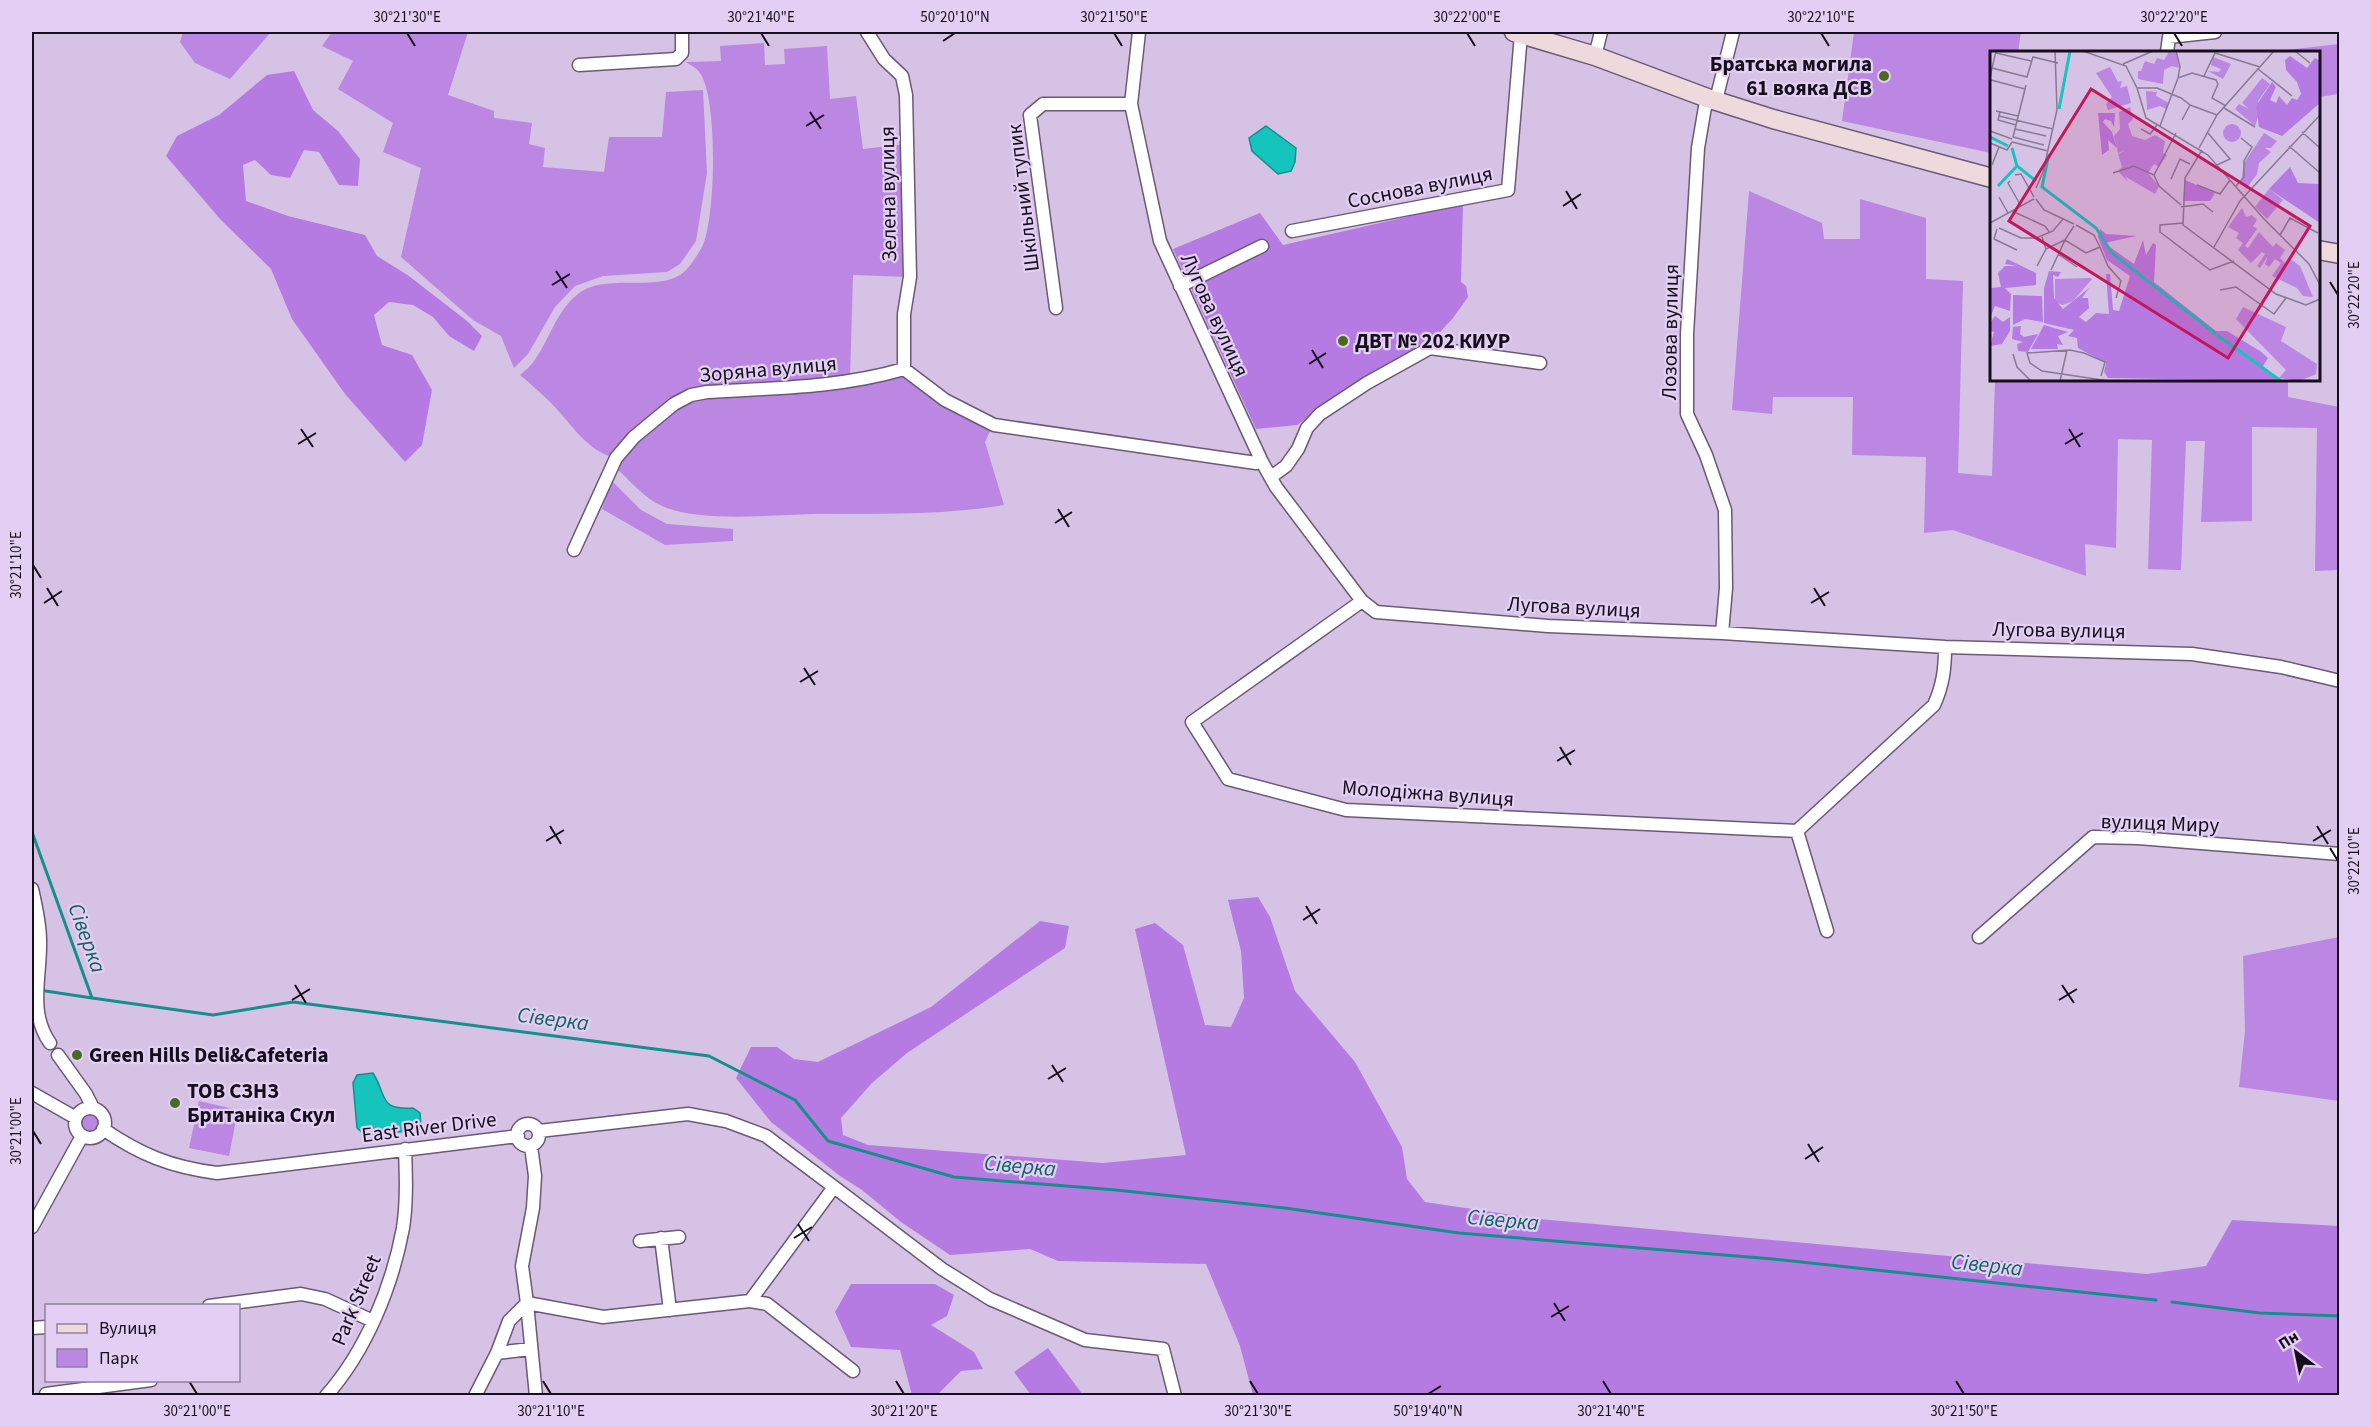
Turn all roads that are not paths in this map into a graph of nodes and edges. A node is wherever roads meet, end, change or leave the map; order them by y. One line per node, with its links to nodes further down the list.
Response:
1 (682, 32): 10 (street)
2 (867, 32): 21 (street, Зелена вулиця)
3 (1139, 32): 12 (street, Лугова вулиця)
4 (1601, 32): 9 (street)
5 (1732, 32): 11 (street, Лозова вулиця)
6 (2215, 32): 8 (street)
7 (1517, 33): 9 (street); 14 (street, Соснова вулиця)
8 (2168, 51)
9 (1595, 56): 11 (street)
10 (579, 65)
11 (1710, 99): 13 (street); 26 (street, Лозова вулиця)
12 (1131, 104): 18 (street, Лугова вулиця); 19 (street, Шкільний тупик)
13 (1990, 177)
14 (1292, 231)
15 (1262, 246): 18 (street)
16 (2320, 250): 17 (street)
17 (2340, 254)
18 (1180, 286): 22 (street, Лугова вулиця)
19 (1056, 308)
20 (1540, 363): 23 (street)
21 (904, 369): 22 (street); 24 (street, Зоряна вулиця)
22 (1262, 462): 23 (street, Лугова вулиця)
23 (1271, 477): 25 (street, Лугова вулиця)
24 (574, 550)
25 (1362, 601): 26 (street, Лугова вулиця); 29 (street, Молодіжна вулиця)
26 (1722, 633): 27 (street, Лугова вулиця)
27 (1946, 647): 28 (street, Лугова вулиця); 29 (street)
28 (2340, 681)
29 (1797, 831): 32 (street)
30 (2340, 854): 33 (street, вулиця Миру)
31 (32, 890): 34 (street)
32 (1827, 931)
33 (1979, 937)
34 (50, 1043)
35 (58, 1055): 37 (street)
36 (32, 1093): 38 (street)
37 (93, 1108): 38 (street); 39 (street)
38 (76, 1118): 41 (street)
39 (103, 1129): 41 (street); 44 (street, Еаst Rіvеr Drive)
40 (539, 1131): 42 (street); 43 (street); 45 (street)
41 (82, 1136): 46 (street)
42 (518, 1136): 43 (street); 44 (street, Еаst Rіvеr Drive)
43 (531, 1146): 51 (street)
44 (405, 1149): 54 (street, Park Street)
45 (834, 1187): 50 (street); 63 (street)
46 (32, 1227)
47 (679, 1237): 48 (street)
48 (661, 1238): 49 (street); 53 (street)
49 (640, 1241)
50 (750, 1301): 53 (street); 57 (street)
51 (527, 1303): 53 (street); 55 (street); 56 (street)
52 (217, 1304): 54 (street)
53 (670, 1310)
54 (373, 1321): 59 (street, Park Street)
55 (530, 1349): 56 (street); 62 (street)
56 (497, 1353): 61 (street)
57 (853, 1371)
58 (137, 1382): 60 (street)
59 (333, 1393)
60 (45, 1394)
61 (475, 1395)
62 (536, 1395)
63 (1175, 1395)

